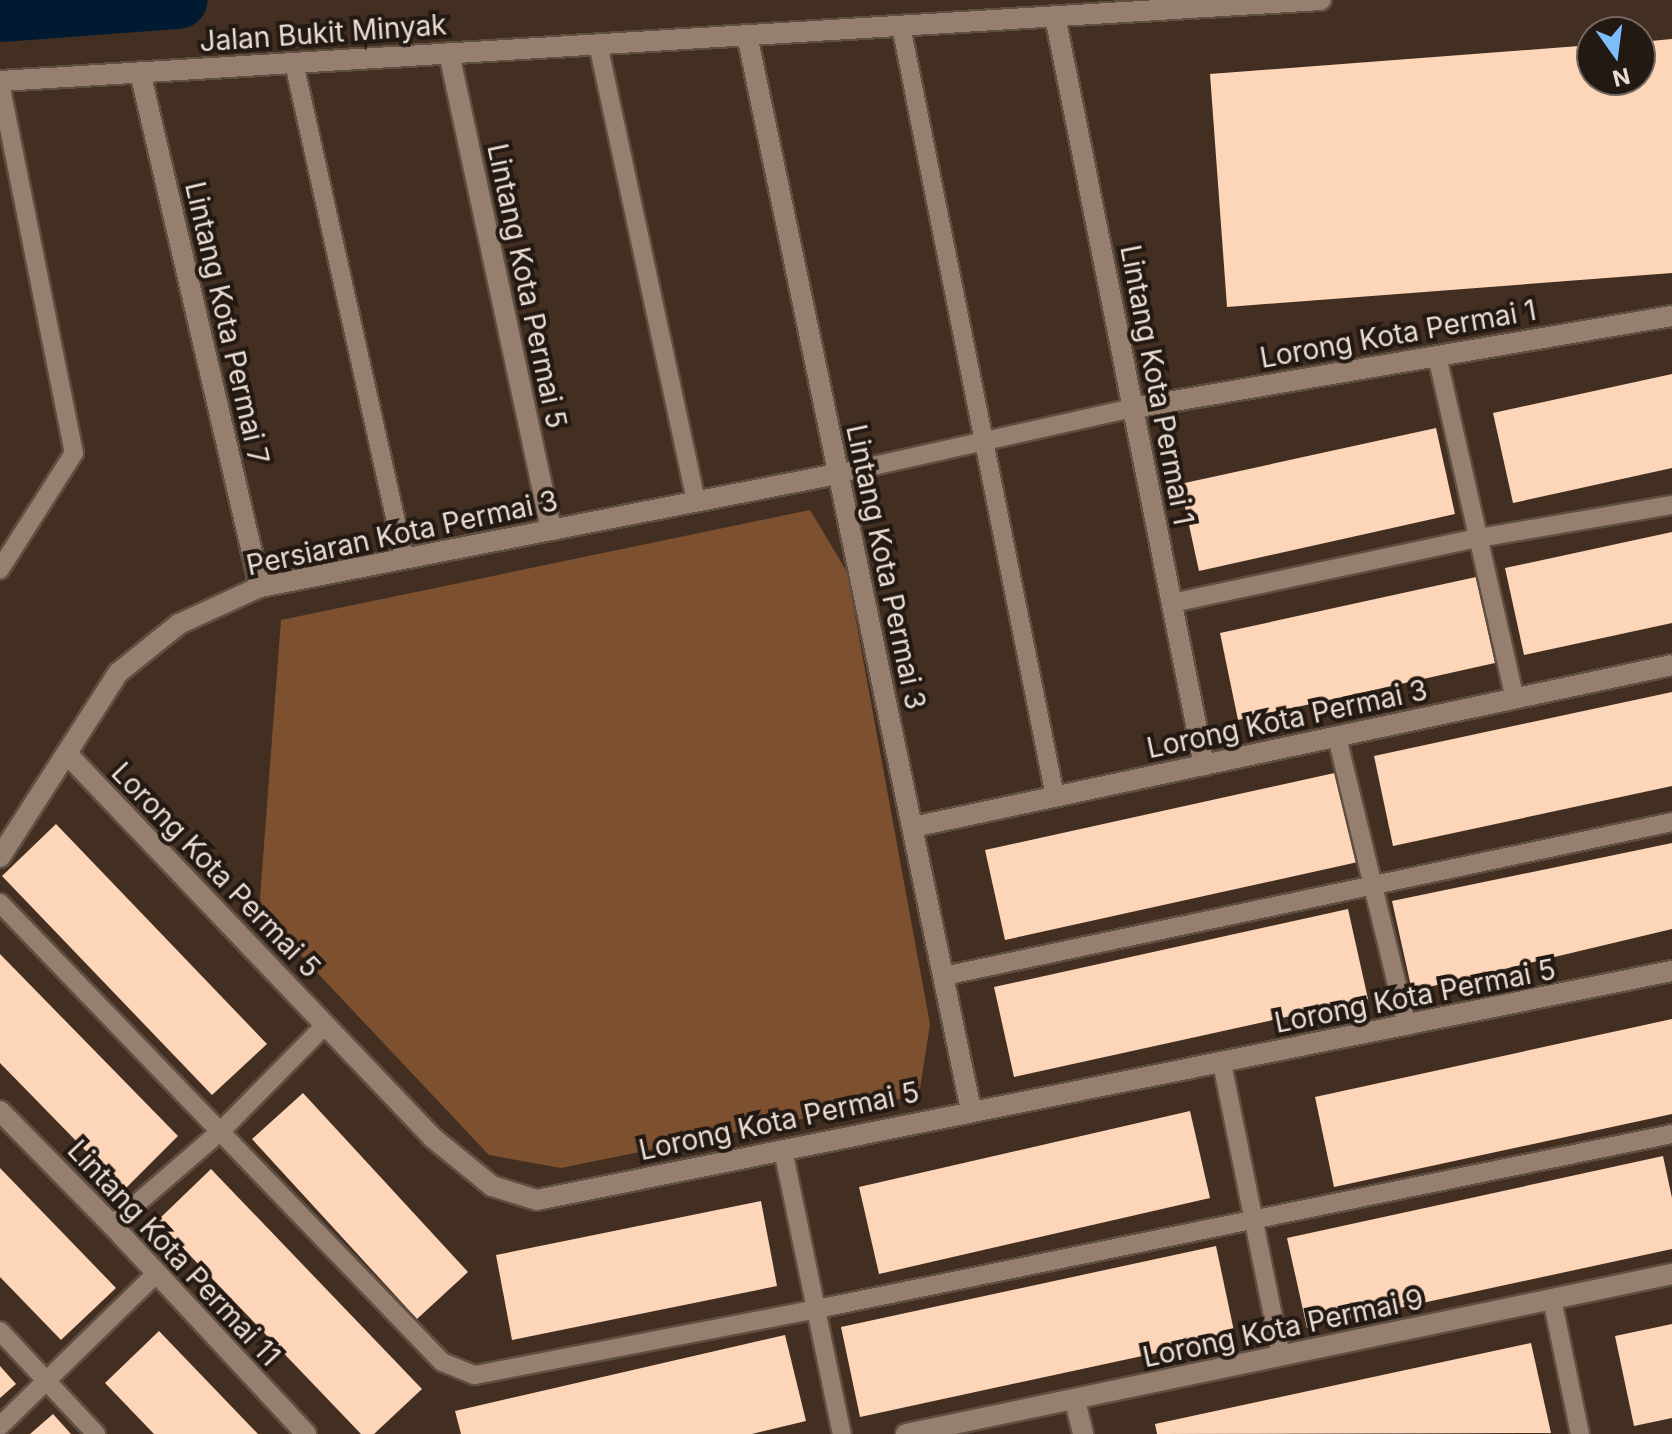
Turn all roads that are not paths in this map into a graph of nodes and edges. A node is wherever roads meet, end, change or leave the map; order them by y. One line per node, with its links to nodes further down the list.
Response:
1 (1321, 0): 2 (street, Jalan Bukit Minyak)
2 (1055, 16): 3 (street, Jalan Bukit Minyak); 12 (street, Lintang Kota Permai 1)
3 (901, 26): 4 (street, Jalan Bukit Minyak); 13 (lane)
4 (747, 35): 5 (street, Jalan Bukit Minyak); 14 (street, Lintang Kota Permai 3)
5 (598, 44): 6 (street, Jalan Bukit Minyak); 15 (lane)
6 (449, 53): 7 (street, Jalan Bukit Minyak); 17 (street, Lintang Kota Permai 5)
7 (294, 63): 8 (street, Jalan Bukit Minyak); 19 (lane)
8 (140, 72): 9 (street, Jalan Bukit Minyak); 21 (street, Lintang Kota Permai 7)
9 (0, 82): 20 (lane)
10 (1672, 316): 11 (street, Lorong Kota Permai 1)
11 (1437, 356): 12 (street, Lorong Kota Permai 1); 18 (lane)
12 (1133, 408): 13 (lane); 22 (street, Lintang Kota Permai 1)
13 (985, 441): 14 (lane); 28 (lane)
14 (837, 474): 15 (street, Persiaran Kota Permai 3); 30 (street, Lintang Kota Permai 3)
15 (696, 501): 17 (street, Persiaran Kota Permai 3)
16 (1672, 505): 18 (lane)
17 (551, 530): 19 (street, Persiaran Kota Permai 3)
18 (1478, 538): 22 (lane); 24 (lane)
19 (404, 558): 21 (street, Persiaran Kota Permai 3)
20 (0, 569)
21 (260, 587): 26 (street, Persiaran Kota Permai 3)
22 (1172, 603): 27 (street, Lintang Kota Permai 1)
23 (1672, 665): 24 (street, Lorong Kota Permai 3)
24 (1515, 699): 25 (street, Lorong Kota Permai 3)
25 (1337, 737): 27 (street, Lorong Kota Permai 3); 32 (lane)
26 (68, 755): 31 (street, Persiaran Kota Permai 3); 36 (street, Lorong Kota Permai 5)
27 (1204, 765): 28 (street, Lorong Kota Permai 3)
28 (1055, 797): 30 (street, Lorong Kota Permai 3)
29 (1672, 822): 32 (lane)
30 (913, 827): 35 (street, Lintang Kota Permai 3)
31 (0, 855)
32 (1373, 885): 35 (lane); 37 (lane)
33 (0, 903): 41 (lane)
34 (1672, 971): 37 (street, Lorong Kota Permai 5)
35 (944, 976): 39 (street, Lintang Kota Permai 3)
36 (325, 1025): 41 (lane); 43 (street, Lorong Kota Permai 5)
37 (1407, 1026): 38 (street, Lorong Kota Permai 5)
38 (1222, 1063): 39 (street, Lorong Kota Permai 5); 44 (lane)
39 (971, 1110): 43 (street, Lorong Kota Permai 5)
40 (0, 1111): 45 (street, Lintang Kota Permai 11)
41 (221, 1131): 45 (lane); 49 (lane)
42 (1672, 1134): 44 (lane)
43 (783, 1150): 49 (lane)
44 (1256, 1219): 49 (lane); 51 (lane)
45 (112, 1225): 46 (street, Lintang Kota Permai 11)
46 (156, 1274): 52 (lane); 56 (street, Lintang Kota Permai 11)
47 (1672, 1274): 48 (street, Lorong Kota Permai 9)
48 (1552, 1299): 51 (street, Lorong Kota Permai 9); 60 (lane)
49 (817, 1309): 57 (lane)
50 (0, 1331): 52 (lane)
51 (1281, 1356): 53 (street, Lorong Kota Permai 9)
52 (47, 1381): 54 (lane); 55 (lane)
53 (1075, 1401): 58 (street, Lorong Kota Permai 9); 59 (street)
54 (0, 1426)
55 (96, 1434)
56 (306, 1434)
57 (842, 1434)
58 (906, 1434)
59 (1083, 1434)
60 (1580, 1434)

